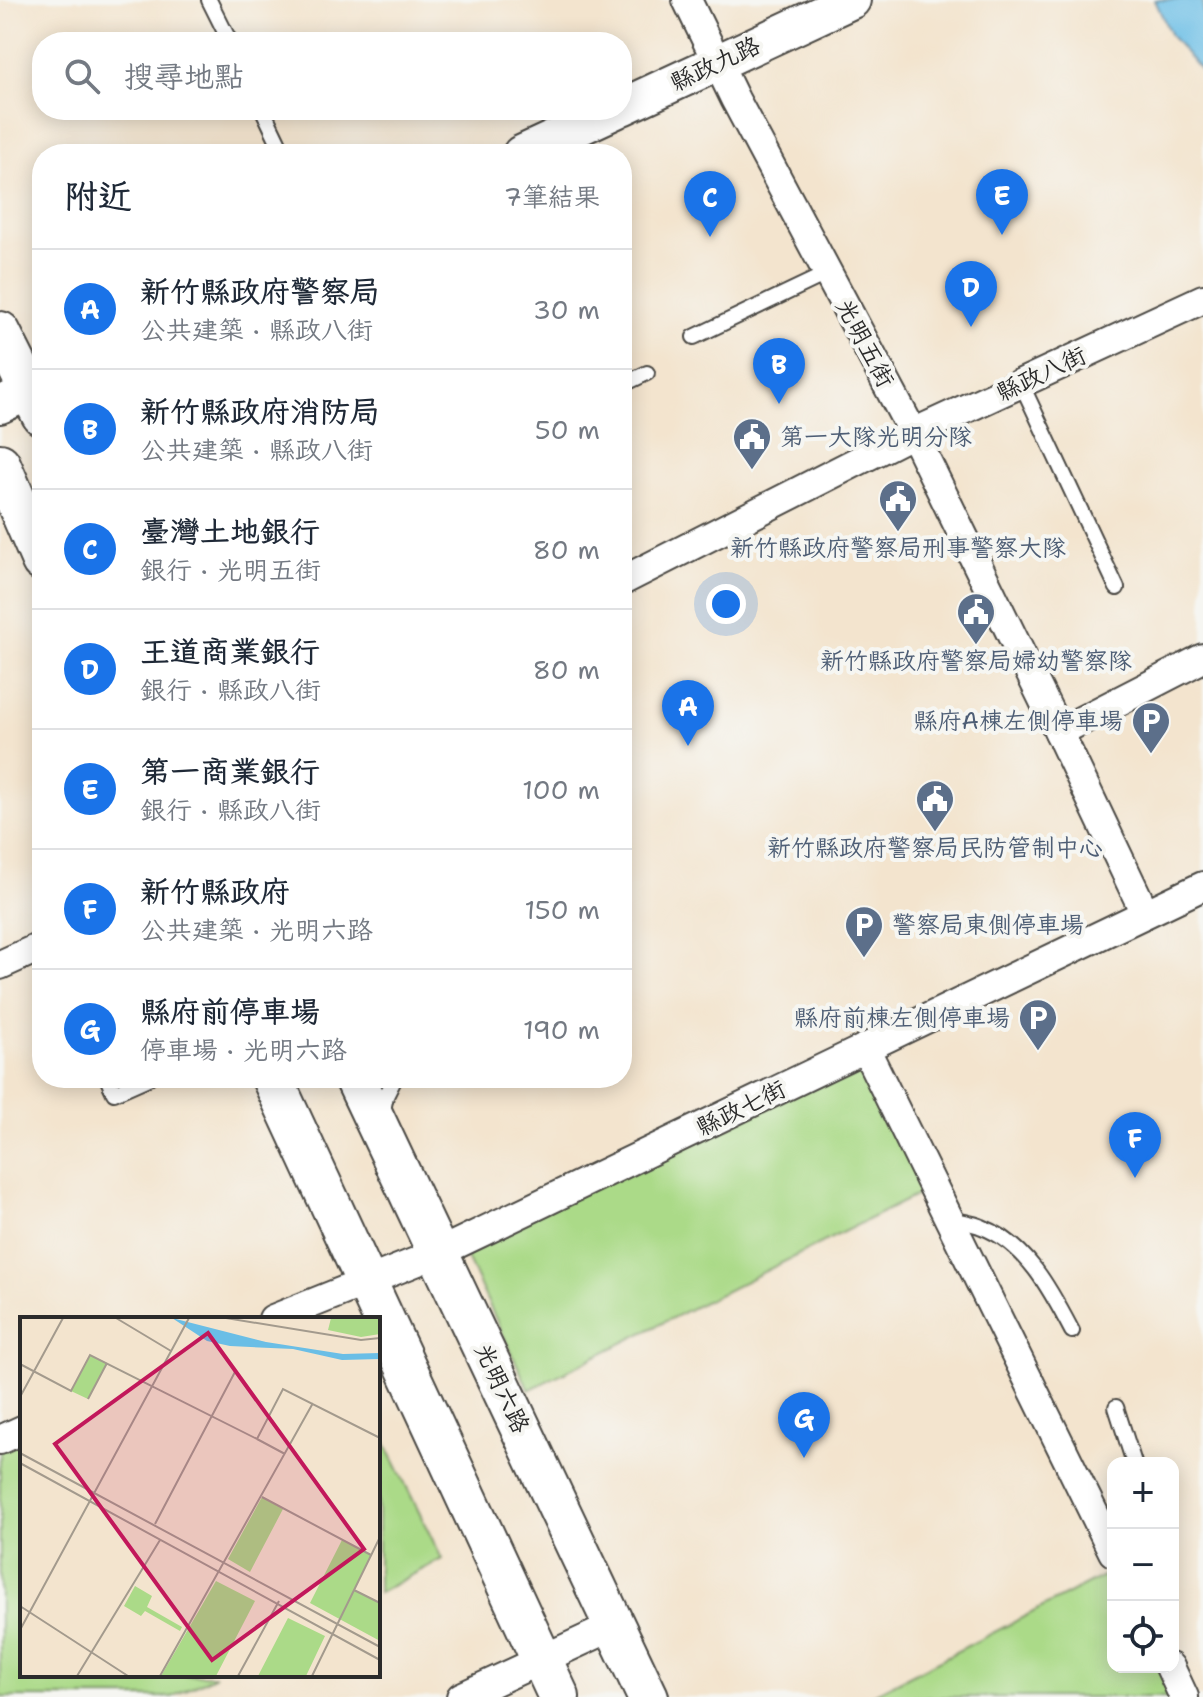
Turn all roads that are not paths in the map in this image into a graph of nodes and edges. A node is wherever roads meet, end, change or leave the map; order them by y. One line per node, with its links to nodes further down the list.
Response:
1 (209, 0): 4 (lane)
2 (687, 0): 5 (street, 光明五街)
3 (852, 0): 5 (street, 縣政九路)
4 (225, 32)
5 (718, 63): 6 (street, 縣政九路); 11 (street, 光明五街)
6 (632, 102)
7 (268, 120): 9 (lane)
8 (594, 120): 10 (street)
9 (279, 144)
10 (543, 144)
11 (828, 273): 14 (lane); 19 (street, 光明五街)
12 (1203, 299): 17 (street, 縣政八街)
13 (0, 332): 18 (main road)
14 (694, 337)
15 (647, 373): 16 (lane)
16 (632, 380)
17 (1021, 383): 19 (street, 縣政八街); 23 (lane)
18 (28, 399)
19 (913, 433): 22 (street, 縣政八街); 25 (street, 光明五街)
20 (0, 464): 21 (main road)
21 (32, 538)
22 (632, 576)
23 (1117, 588)
24 (1203, 658): 25 (street)
25 (1059, 732): 27 (street, 光明五街)
26 (1203, 886): 27 (street, 縣政七街)
27 (1145, 913): 30 (street, 縣政七街)
28 (32, 951): 29 (street)
29 (0, 965)
30 (865, 1048): 35 (street); 36 (street, 縣政七街)
31 (277, 1088): 37 (main road)
32 (360, 1088): 34 (main road, 光明六路)
33 (390, 1088): 34 (lane)
34 (379, 1127): 36 (main road, 光明六路)
35 (949, 1219): 39 (lane); 44 (street)
36 (438, 1253): 37 (street, 縣政七街); 45 (main road, 光明六路)
37 (365, 1282): 38 (street, 縣政七街); 46 (main road)
38 (278, 1317)
39 (1072, 1331)
40 (1116, 1407): 43 (lane)
41 (20, 1431): 42 (street)
42 (0, 1440)
43 (1132, 1457)
44 (1107, 1540)
45 (614, 1626): 46 (street); 50 (main road, 光明六路)
46 (541, 1659): 48 (street); 49 (main road)
47 (1173, 1673): 51 (street)
48 (461, 1697)
49 (559, 1697)
50 (648, 1697)
51 (1184, 1697)

